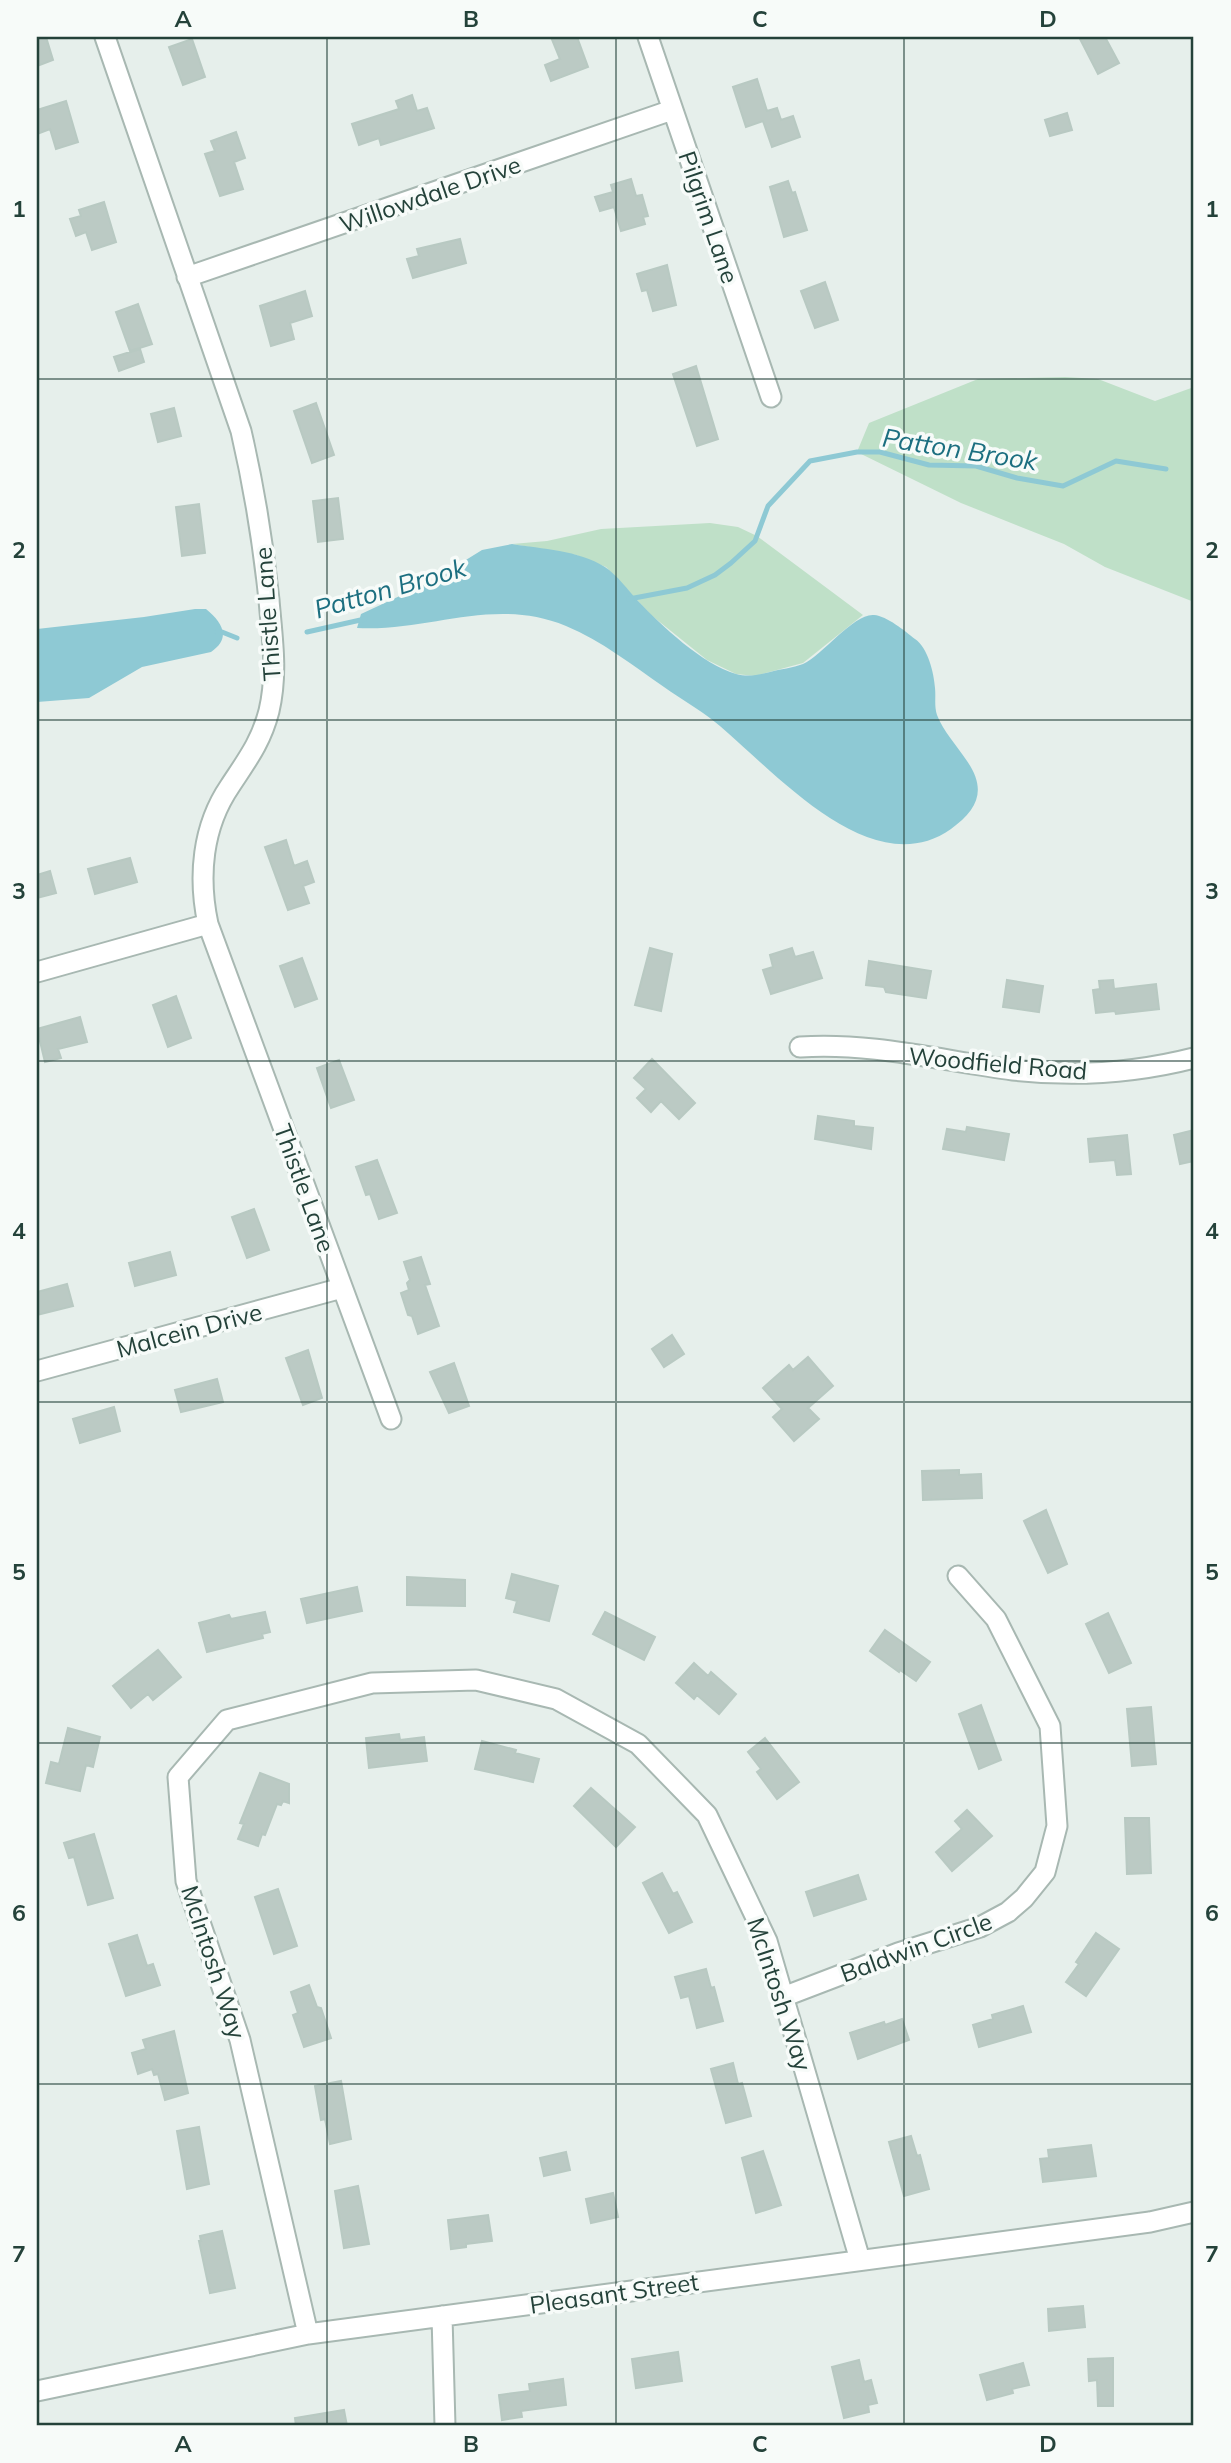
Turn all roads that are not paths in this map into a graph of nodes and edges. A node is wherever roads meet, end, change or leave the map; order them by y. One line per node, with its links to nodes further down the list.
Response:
1 (105, 37): 4 (street, Thistle Lane)
2 (648, 37): 3 (street, Pilgrim Lane)
3 (672, 110): 4 (street, Willowdale Drive); 5 (street, Pilgrim Lane)
4 (187, 277): 6 (street, Thistle Lane)
5 (771, 397)
6 (208, 924): 7 (street); 10 (street, Thistle Lane)
7 (37, 972)
8 (800, 1047): 9 (street, Woodfield Road)
9 (1194, 1058)
10 (342, 1288): 11 (street, Malcein Drive); 12 (street, Thistle Lane)
11 (37, 1371)
12 (391, 1419)
13 (958, 1576): 14 (street, Baldwin Circle)
14 (783, 1997): 16 (street, McIntosh Way); 18 (street, McIntosh Way)
15 (1194, 2213): 16 (street, Pleasant Street)
16 (860, 2260): 17 (street, Pleasant Street)
17 (442, 2316): 18 (street, Pleasant Street); 20 (street)
18 (308, 2334): 19 (street, Pleasant Street)
19 (37, 2391)
20 (445, 2426)

